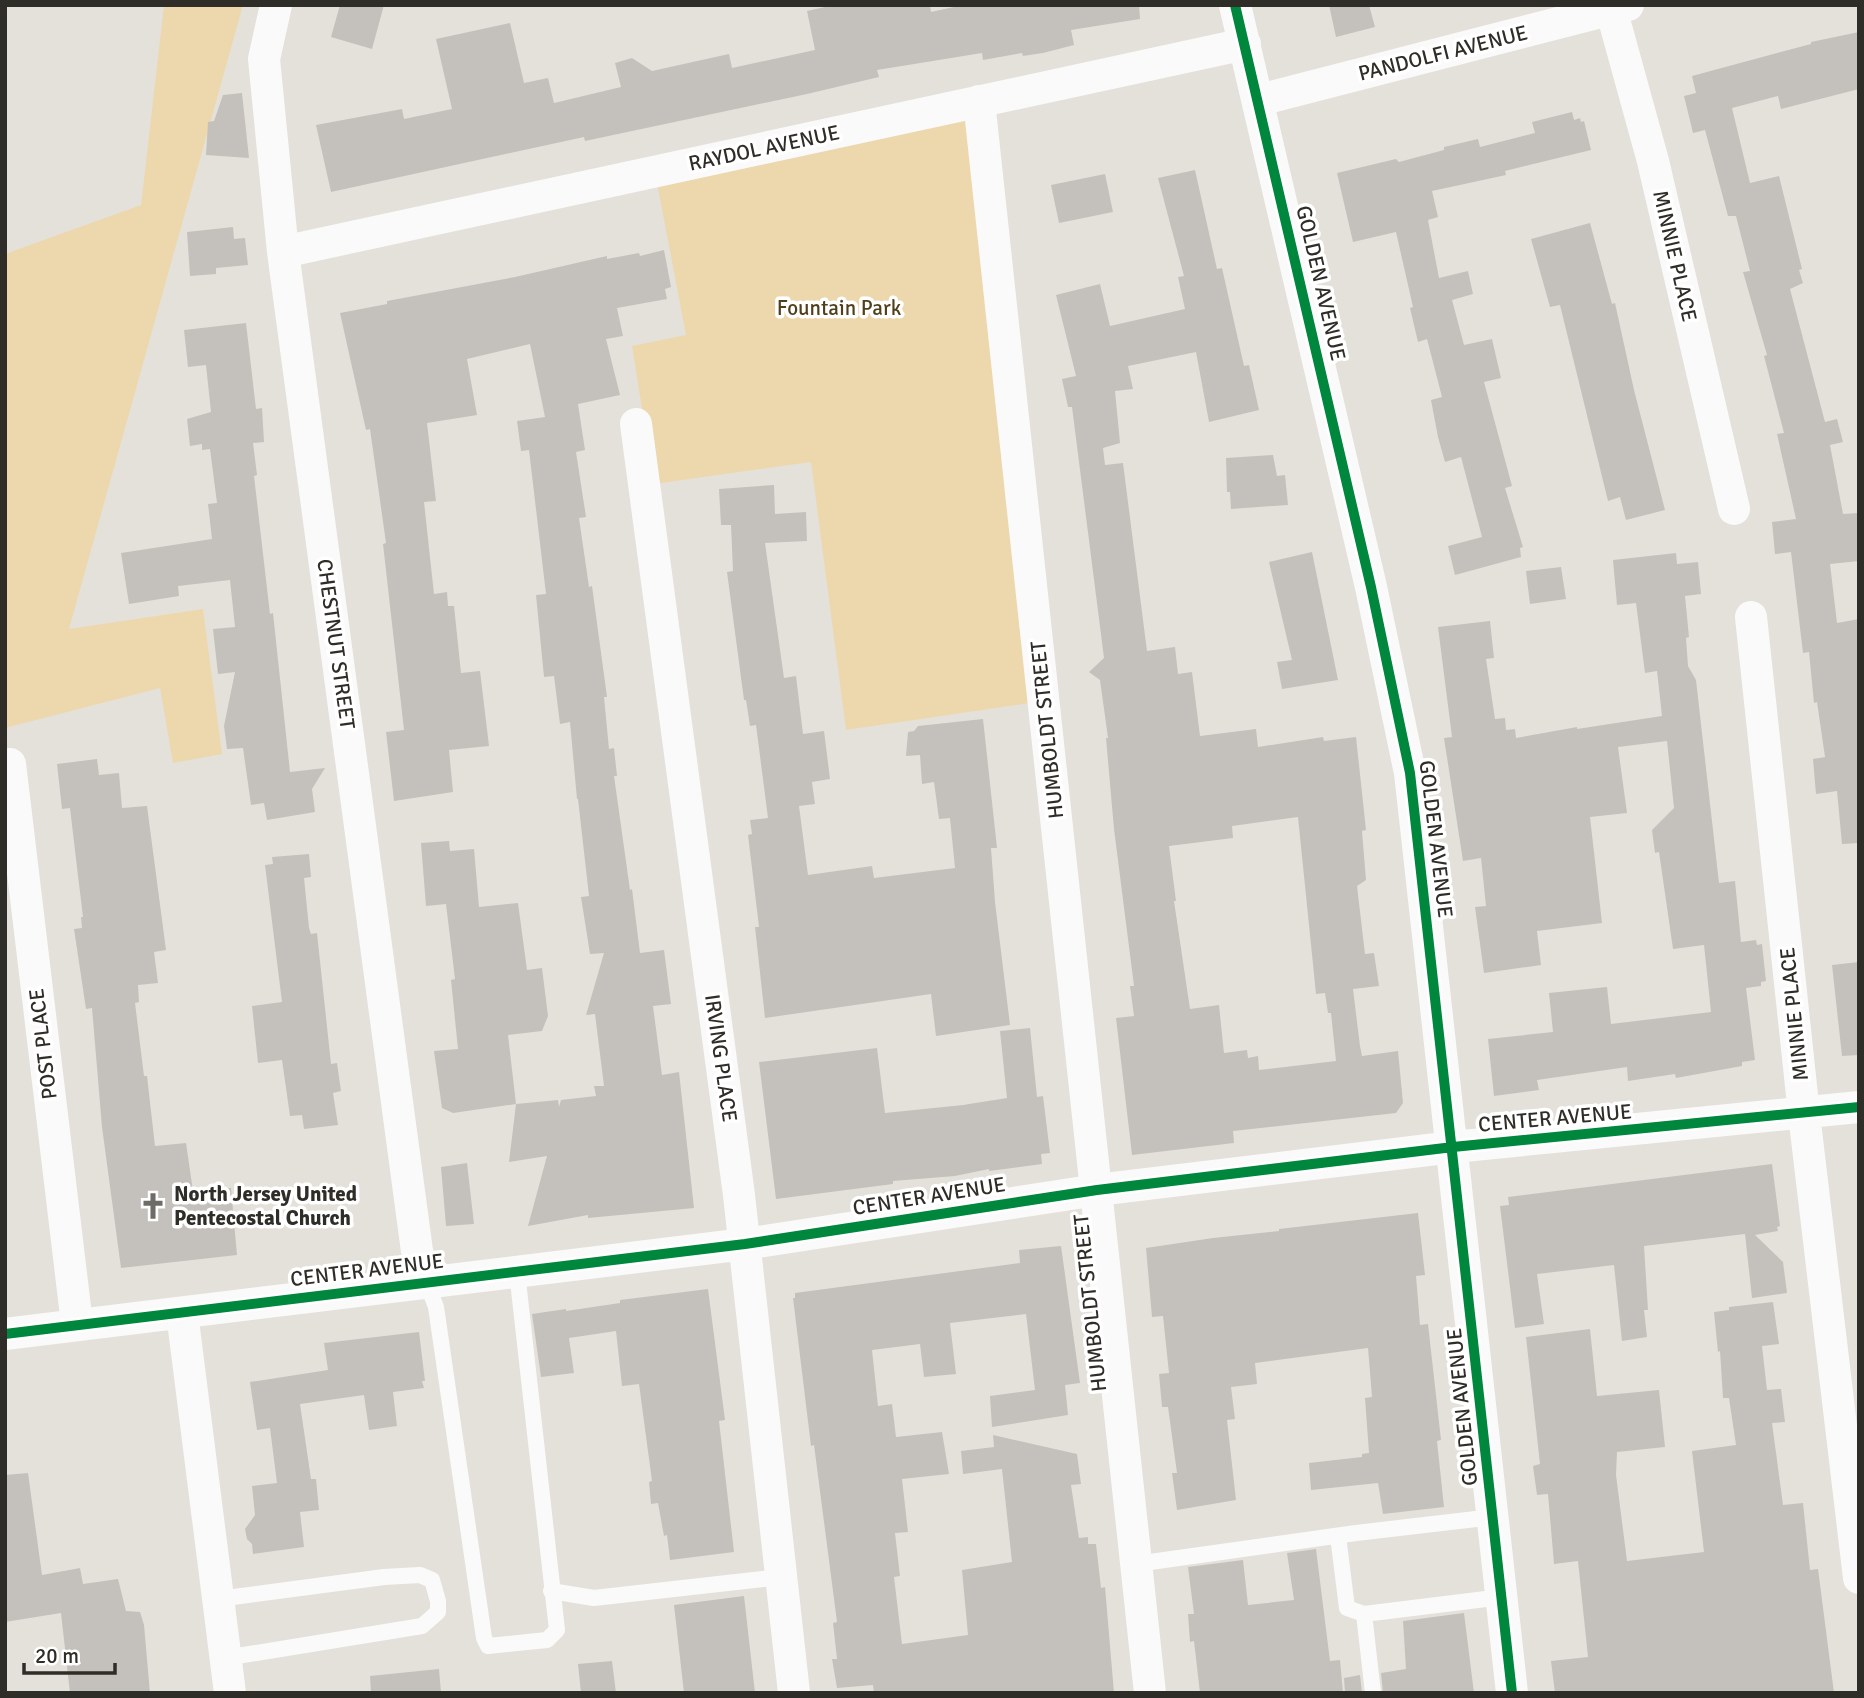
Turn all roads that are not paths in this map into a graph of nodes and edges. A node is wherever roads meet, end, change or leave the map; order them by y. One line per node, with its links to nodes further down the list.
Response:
1 (276, 5): 7 (street, CHESTNUT STREET)
2 (1235, 5): 4 (street, GOLDEN AVENUE)
3 (1616, 7): 5 (street, PANDOLFI AVENUE); 9 (street, MINNIE PLACE)
4 (1245, 44): 5 (street, GOLDEN AVENUE); 6 (street, RAYDOL AVENUE)
5 (1259, 100): 14 (street, GOLDEN AVENUE)
6 (979, 101): 7 (street, RAYDOL AVENUE); 15 (street, HUMBOLDT STREET)
7 (283, 252): 18 (street, CHESTNUT STREET)
8 (636, 424): 16 (street, IRVING PLACE)
9 (1734, 509)
10 (1751, 617): 13 (street, MINNIE PLACE)
11 (9, 764): 20 (street, POST PLACE)
12 (1859, 1107): 13 (street, CENTER AVENUE)
13 (1804, 1114): 14 (street, CENTER AVENUE); 26 (street, MINNIE PLACE)
14 (1453, 1147): 15 (street, CENTER AVENUE); 22 (street, GOLDEN AVENUE)
15 (1097, 1190): 16 (street, CENTER AVENUE); 24 (street, HUMBOLDT STREET)
16 (745, 1244): 17 (street, CENTER AVENUE); 25 (street, IRVING PLACE)
17 (517, 1272): 18 (street, CENTER AVENUE); 27 (lane)
18 (426, 1282): 19 (street, CENTER AVENUE); 27 (lane)
19 (182, 1313): 20 (street, CENTER AVENUE); 29 (street)
20 (77, 1324): 21 (street, CENTER AVENUE)
21 (5, 1334)
22 (1493, 1517): 23 (lane); 28 (street, GOLDEN AVENUE)
23 (1338, 1536): 24 (lane); 30 (lane)
24 (1136, 1564): 34 (street, HUMBOLDT STREET)
25 (781, 1577): 27 (lane); 33 (street, IRVING PLACE)
26 (1859, 1578)
27 (551, 1591)
28 (1502, 1597): 30 (lane); 36 (street, GOLDEN AVENUE)
29 (218, 1599): 31 (street); 31 (lane)
30 (1364, 1614): 35 (lane)
31 (225, 1658): 32 (street)
32 (230, 1693)
33 (793, 1693)
34 (1150, 1693)
35 (1373, 1693)
36 (1512, 1693)

